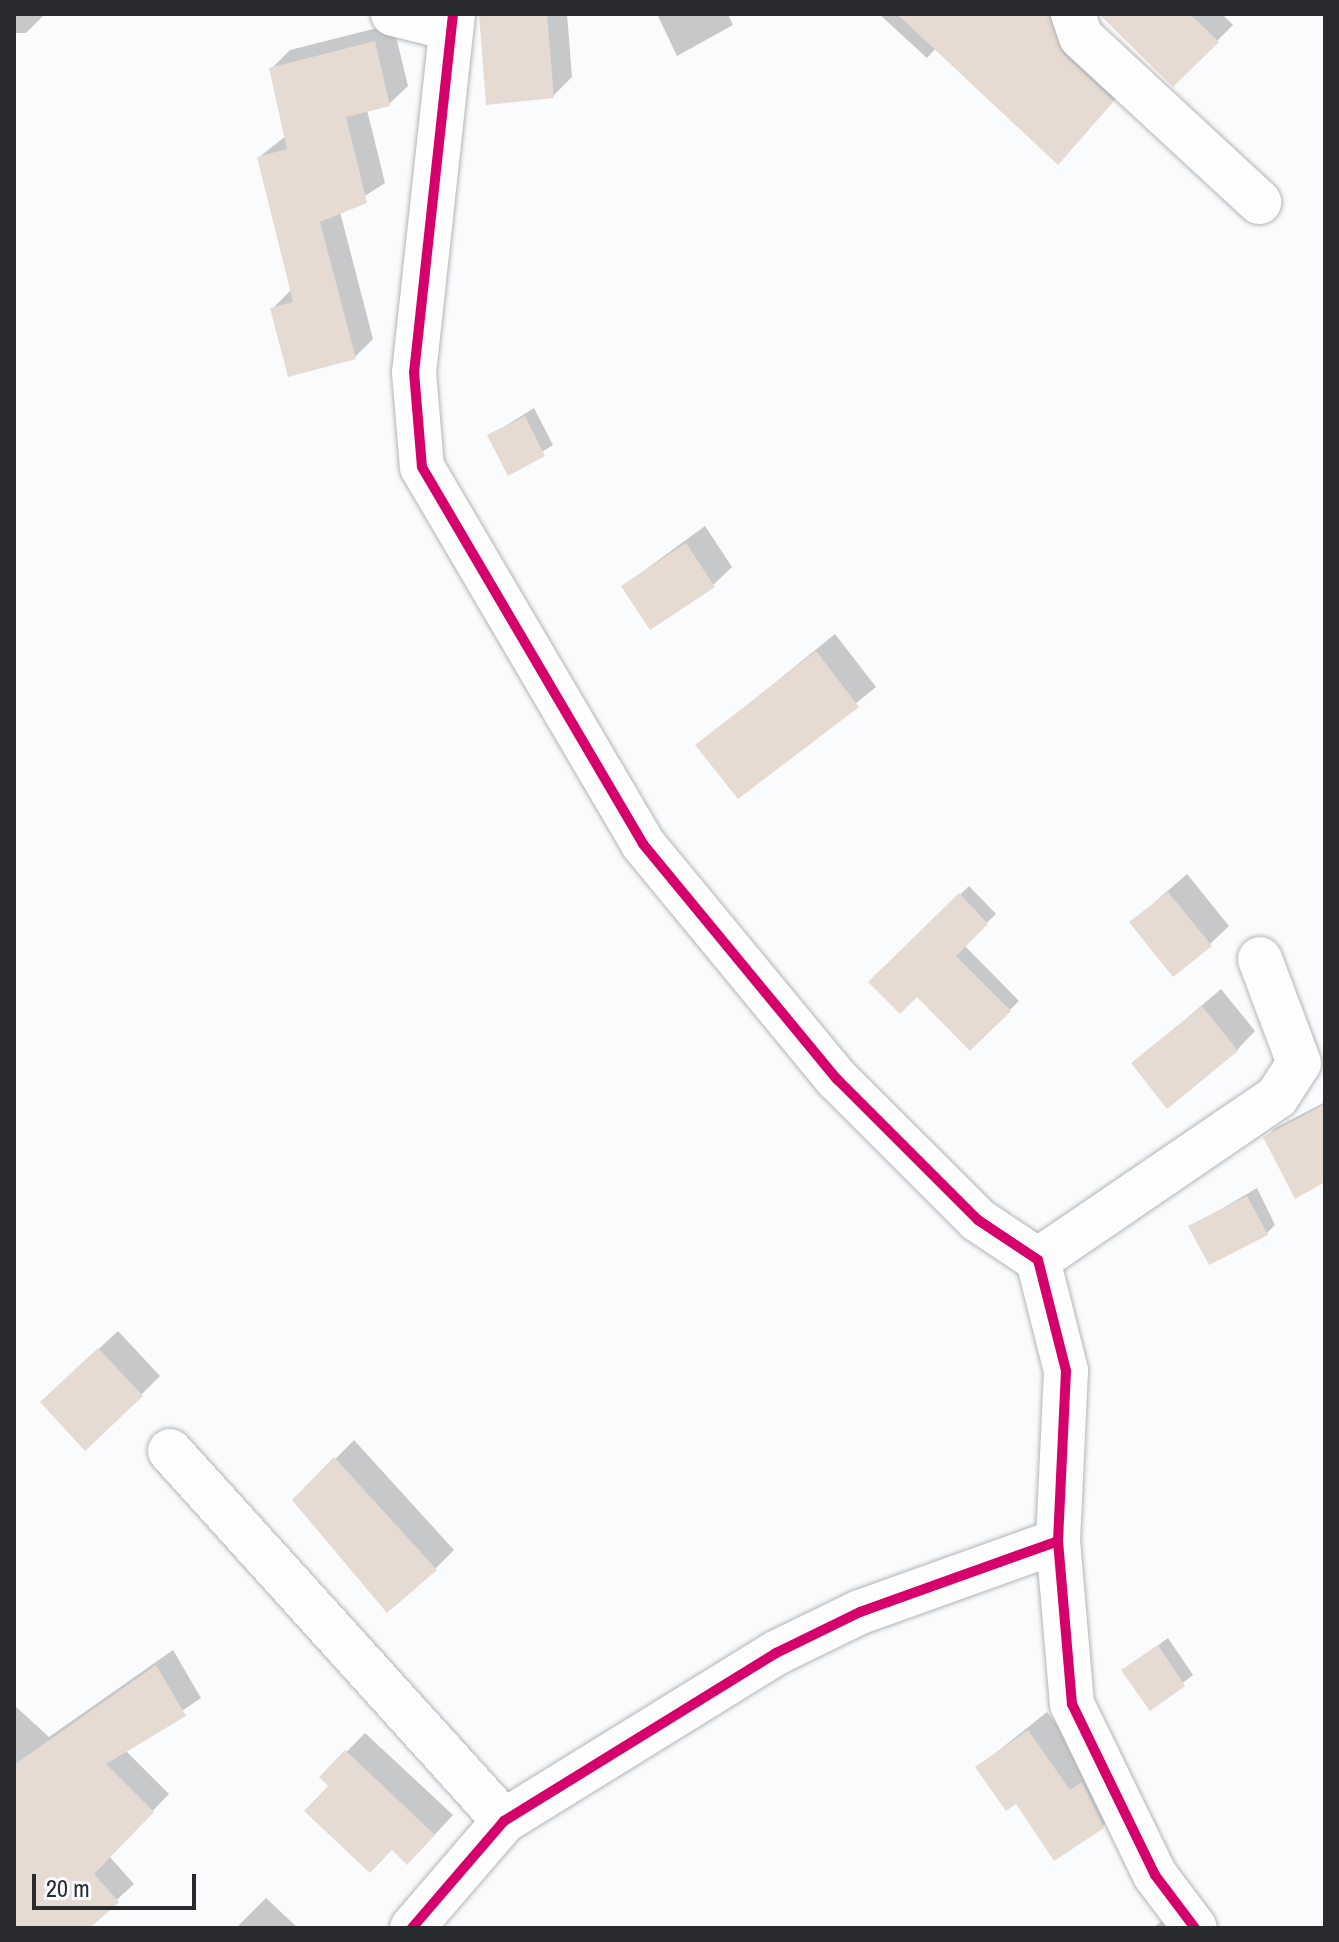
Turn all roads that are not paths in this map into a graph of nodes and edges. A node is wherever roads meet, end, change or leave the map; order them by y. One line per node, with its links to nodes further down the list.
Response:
1 (393, 14): 3 (street)
2 (1073, 14): 4 (street)
3 (452, 21): 6 (street)
4 (1259, 202)
5 (1260, 959): 6 (street)
6 (1038, 1260): 8 (street)
7 (170, 1451): 9 (street)
8 (1058, 1541): 9 (street); 11 (street)
9 (504, 1821): 10 (street)
10 (412, 1928)
11 (1195, 1928)

